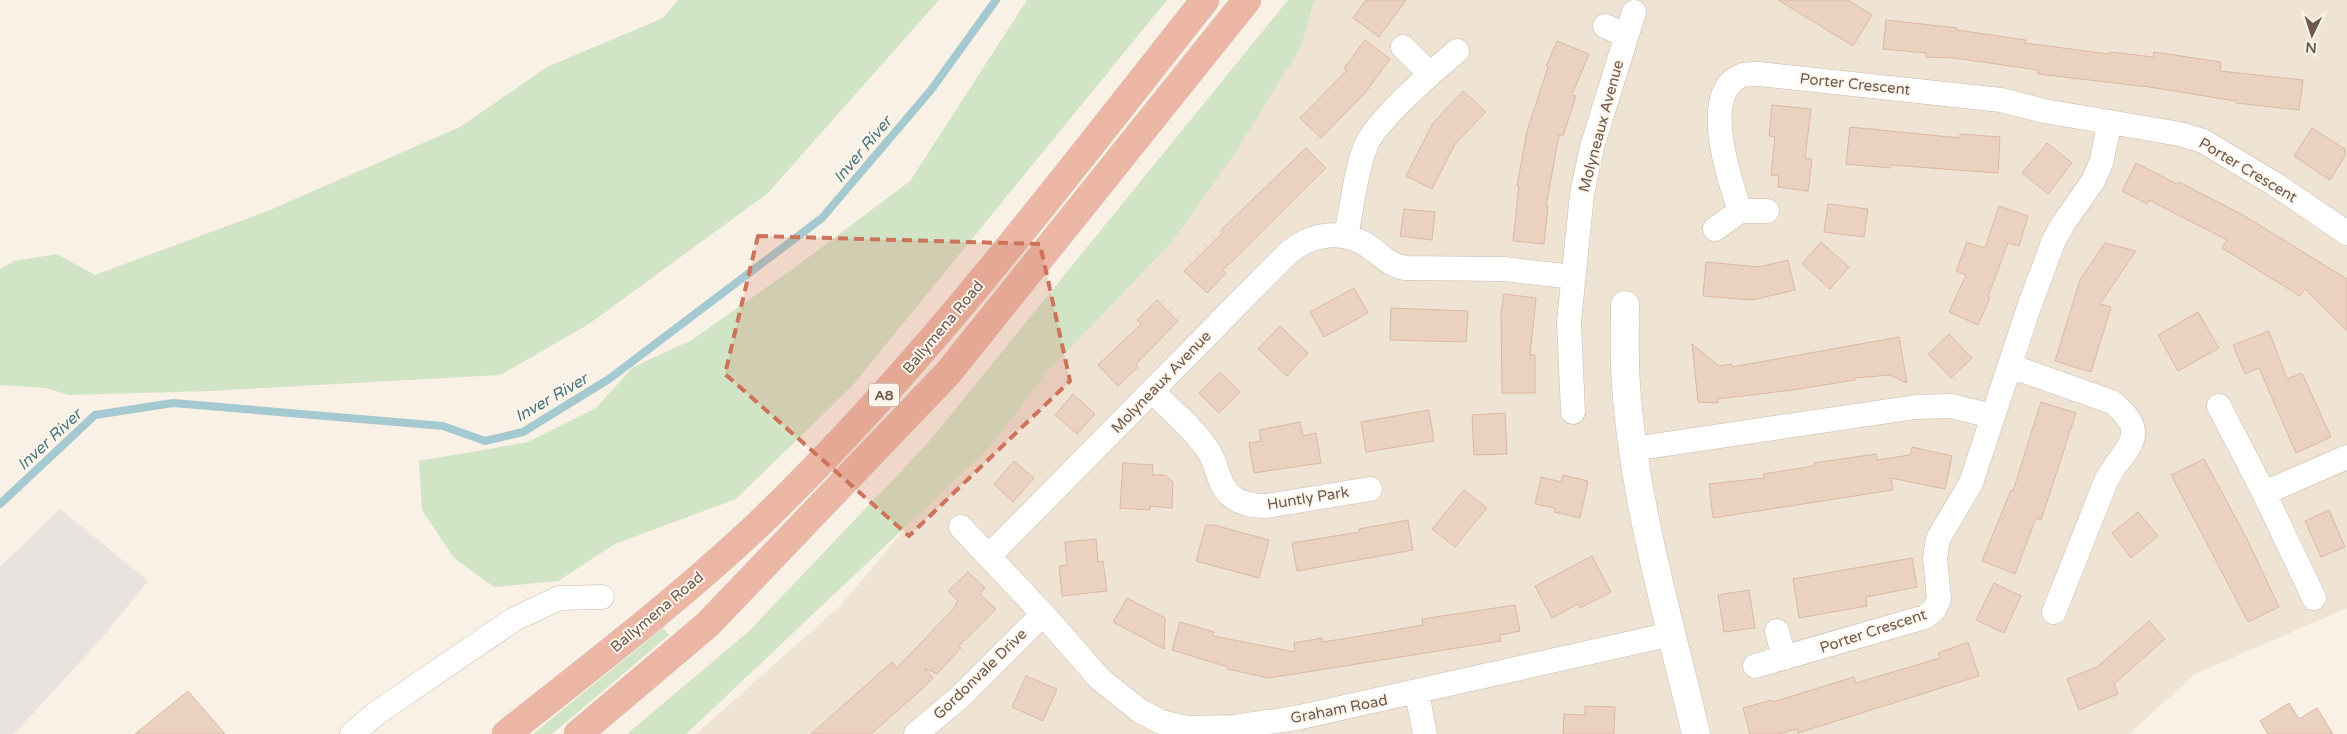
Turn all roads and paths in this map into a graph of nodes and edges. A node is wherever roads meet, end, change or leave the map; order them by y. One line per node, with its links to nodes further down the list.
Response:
1 (1205, 0): 37 (highway, Ballymena Road / A8)
2 (1247, 0): 38 (highway, A8)
3 (1634, 12): 13 (street, Molyneaux Avenue)
4 (1403, 47): 6 (street)
5 (1457, 51): 6 (street)
6 (1430, 74): 12 (street)
7 (2110, 122): 8 (street, Porter Crescent); 11 (street, Porter Crescent); 15 (street, Porter Crescent)
8 (1740, 211): 9 (street); 10 (street)
9 (1767, 212)
10 (1715, 229)
11 (2347, 233)
12 (1346, 236): 13 (street, Molyneaux Avenue); 16 (street, Molyneaux Avenue)
13 (1573, 277): 18 (street, Molyneaux Avenue)
14 (1625, 305): 20 (street)
15 (2010, 366): 19 (street, Porter Crescent); 28 (street)
16 (1152, 391): 22 (street, Huntly Park); 25 (street, Molyneaux Avenue)
17 (2219, 406): 23 (street)
18 (1573, 412)
19 (1992, 416): 20 (street); 32 (street, Porter Crescent)
20 (1633, 449): 31 (street)
21 (2347, 458): 23 (street)
22 (1370, 488)
23 (2264, 493): 27 (street)
24 (961, 527): 25 (street, Graham Road)
25 (989, 556): 29 (street, Graham Road)
26 (602, 597): 36 (street)
27 (2314, 598)
28 (2054, 612)
29 (1043, 614): 35 (street, Graham Road); 39 (street, Gordonvale Drive)
30 (1777, 630): 32 (street)
31 (1672, 634): 34 (street, Graham Road); 41 (street)
32 (1784, 658): 33 (street, Porter Crescent)
33 (1755, 666)
34 (1416, 693): 35 (street, Graham Road); 40 (street)
35 (1210, 731)
36 (352, 734)
37 (506, 734)
38 (578, 734)
39 (916, 734)
40 (1425, 734)
41 (1696, 734)

